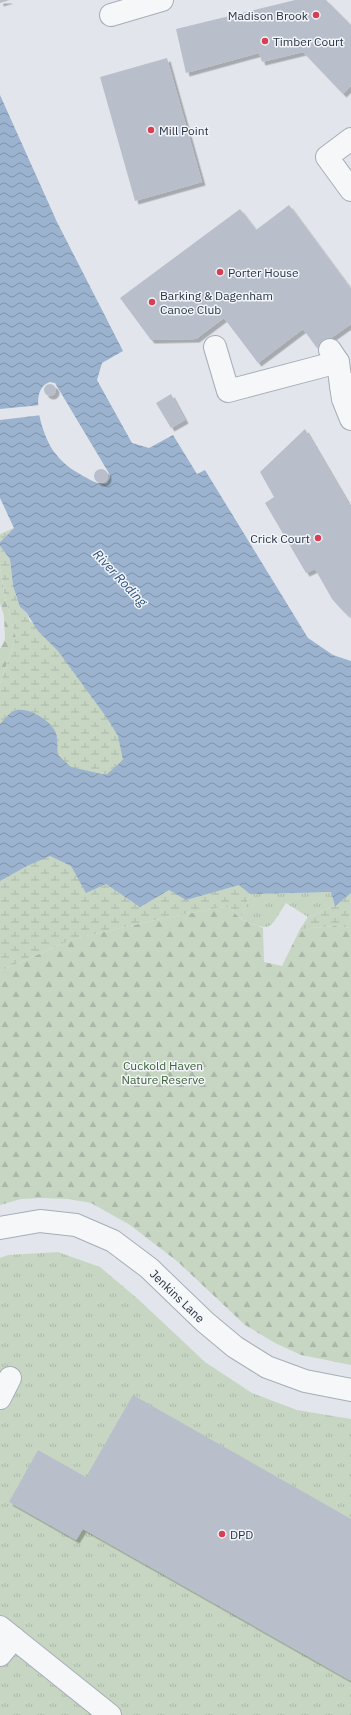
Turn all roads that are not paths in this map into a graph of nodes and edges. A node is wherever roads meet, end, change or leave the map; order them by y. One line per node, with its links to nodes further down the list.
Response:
1 (162, 0): 2 (street)
2 (111, 15)
3 (351, 139): 4 (street)
4 (351, 190)
5 (215, 347): 6 (street)
6 (346, 385): 7 (street)
7 (351, 419)
8 (0, 1228): 10 (street, Jenkins Lane)
9 (10, 1378): 11 (street)
10 (351, 1390)
11 (0, 1398)
12 (7, 1633): 13 (street); 14 (street)
13 (0, 1655)
14 (98, 1711)

